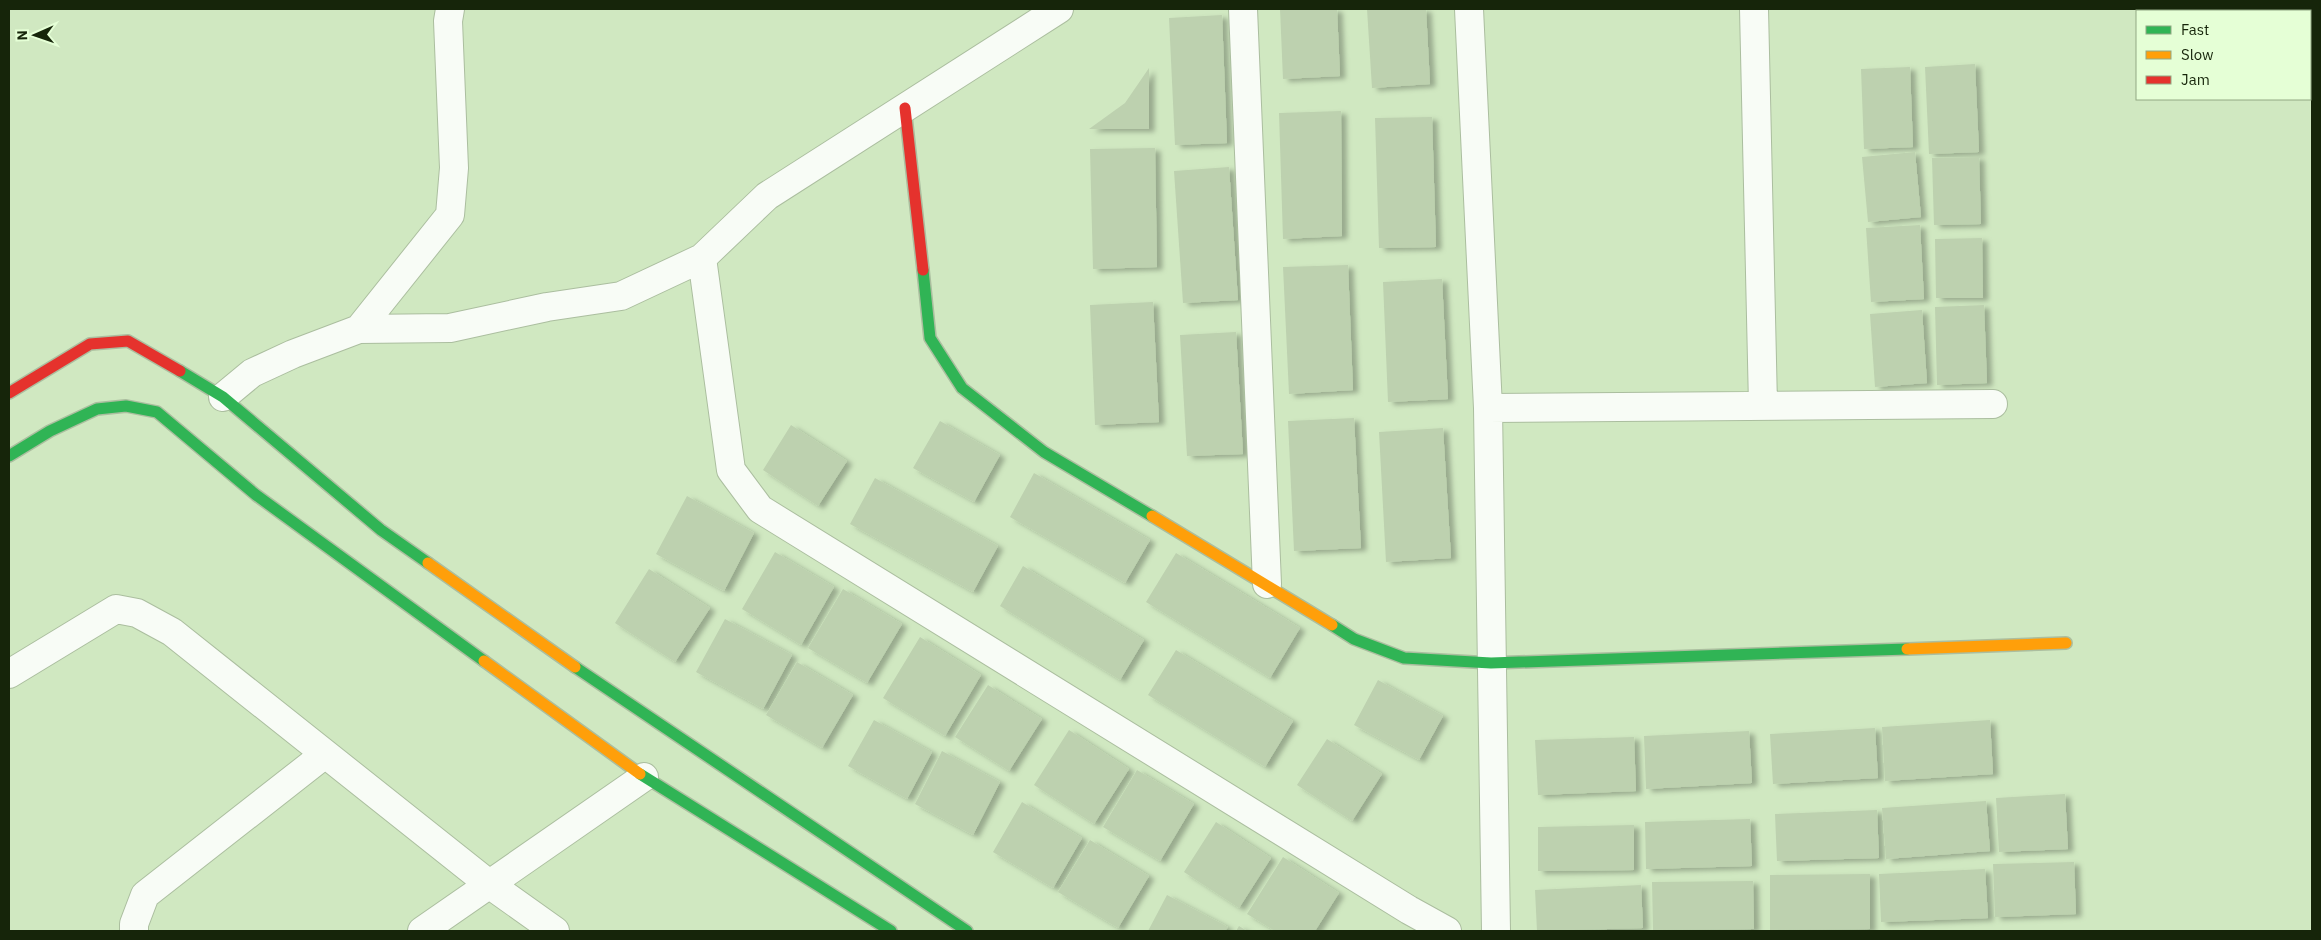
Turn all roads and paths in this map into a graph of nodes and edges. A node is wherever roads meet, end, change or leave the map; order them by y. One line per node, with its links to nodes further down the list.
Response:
1 (450, 9): 8 (street)
2 (1059, 9): 6 (street)
3 (1243, 9): 15 (street)
4 (1469, 9): 13 (street)
5 (1754, 9): 12 (street)
6 (905, 108): 7 (street); 15 (street)
7 (702, 258): 8 (street); 27 (street)
8 (359, 329): 10 (street)
9 (9, 393): 10 (street)
10 (223, 398): 26 (street)
11 (1993, 404): 12 (street)
12 (1762, 405): 13 (street)
13 (1488, 408): 17 (street)
14 (9, 456): 20 (street)
15 (1267, 584): 17 (street)
16 (2066, 643): 17 (street)
17 (1491, 663): 28 (street)
18 (9, 674): 19 (street)
19 (325, 754): 21 (street); 22 (street)
20 (644, 777): 21 (street); 25 (street)
21 (489, 884): 23 (street); 24 (street)
22 (134, 931)
23 (422, 931)
24 (555, 931)
25 (891, 931)
26 (967, 931)
27 (1447, 931)
28 (1496, 931)

